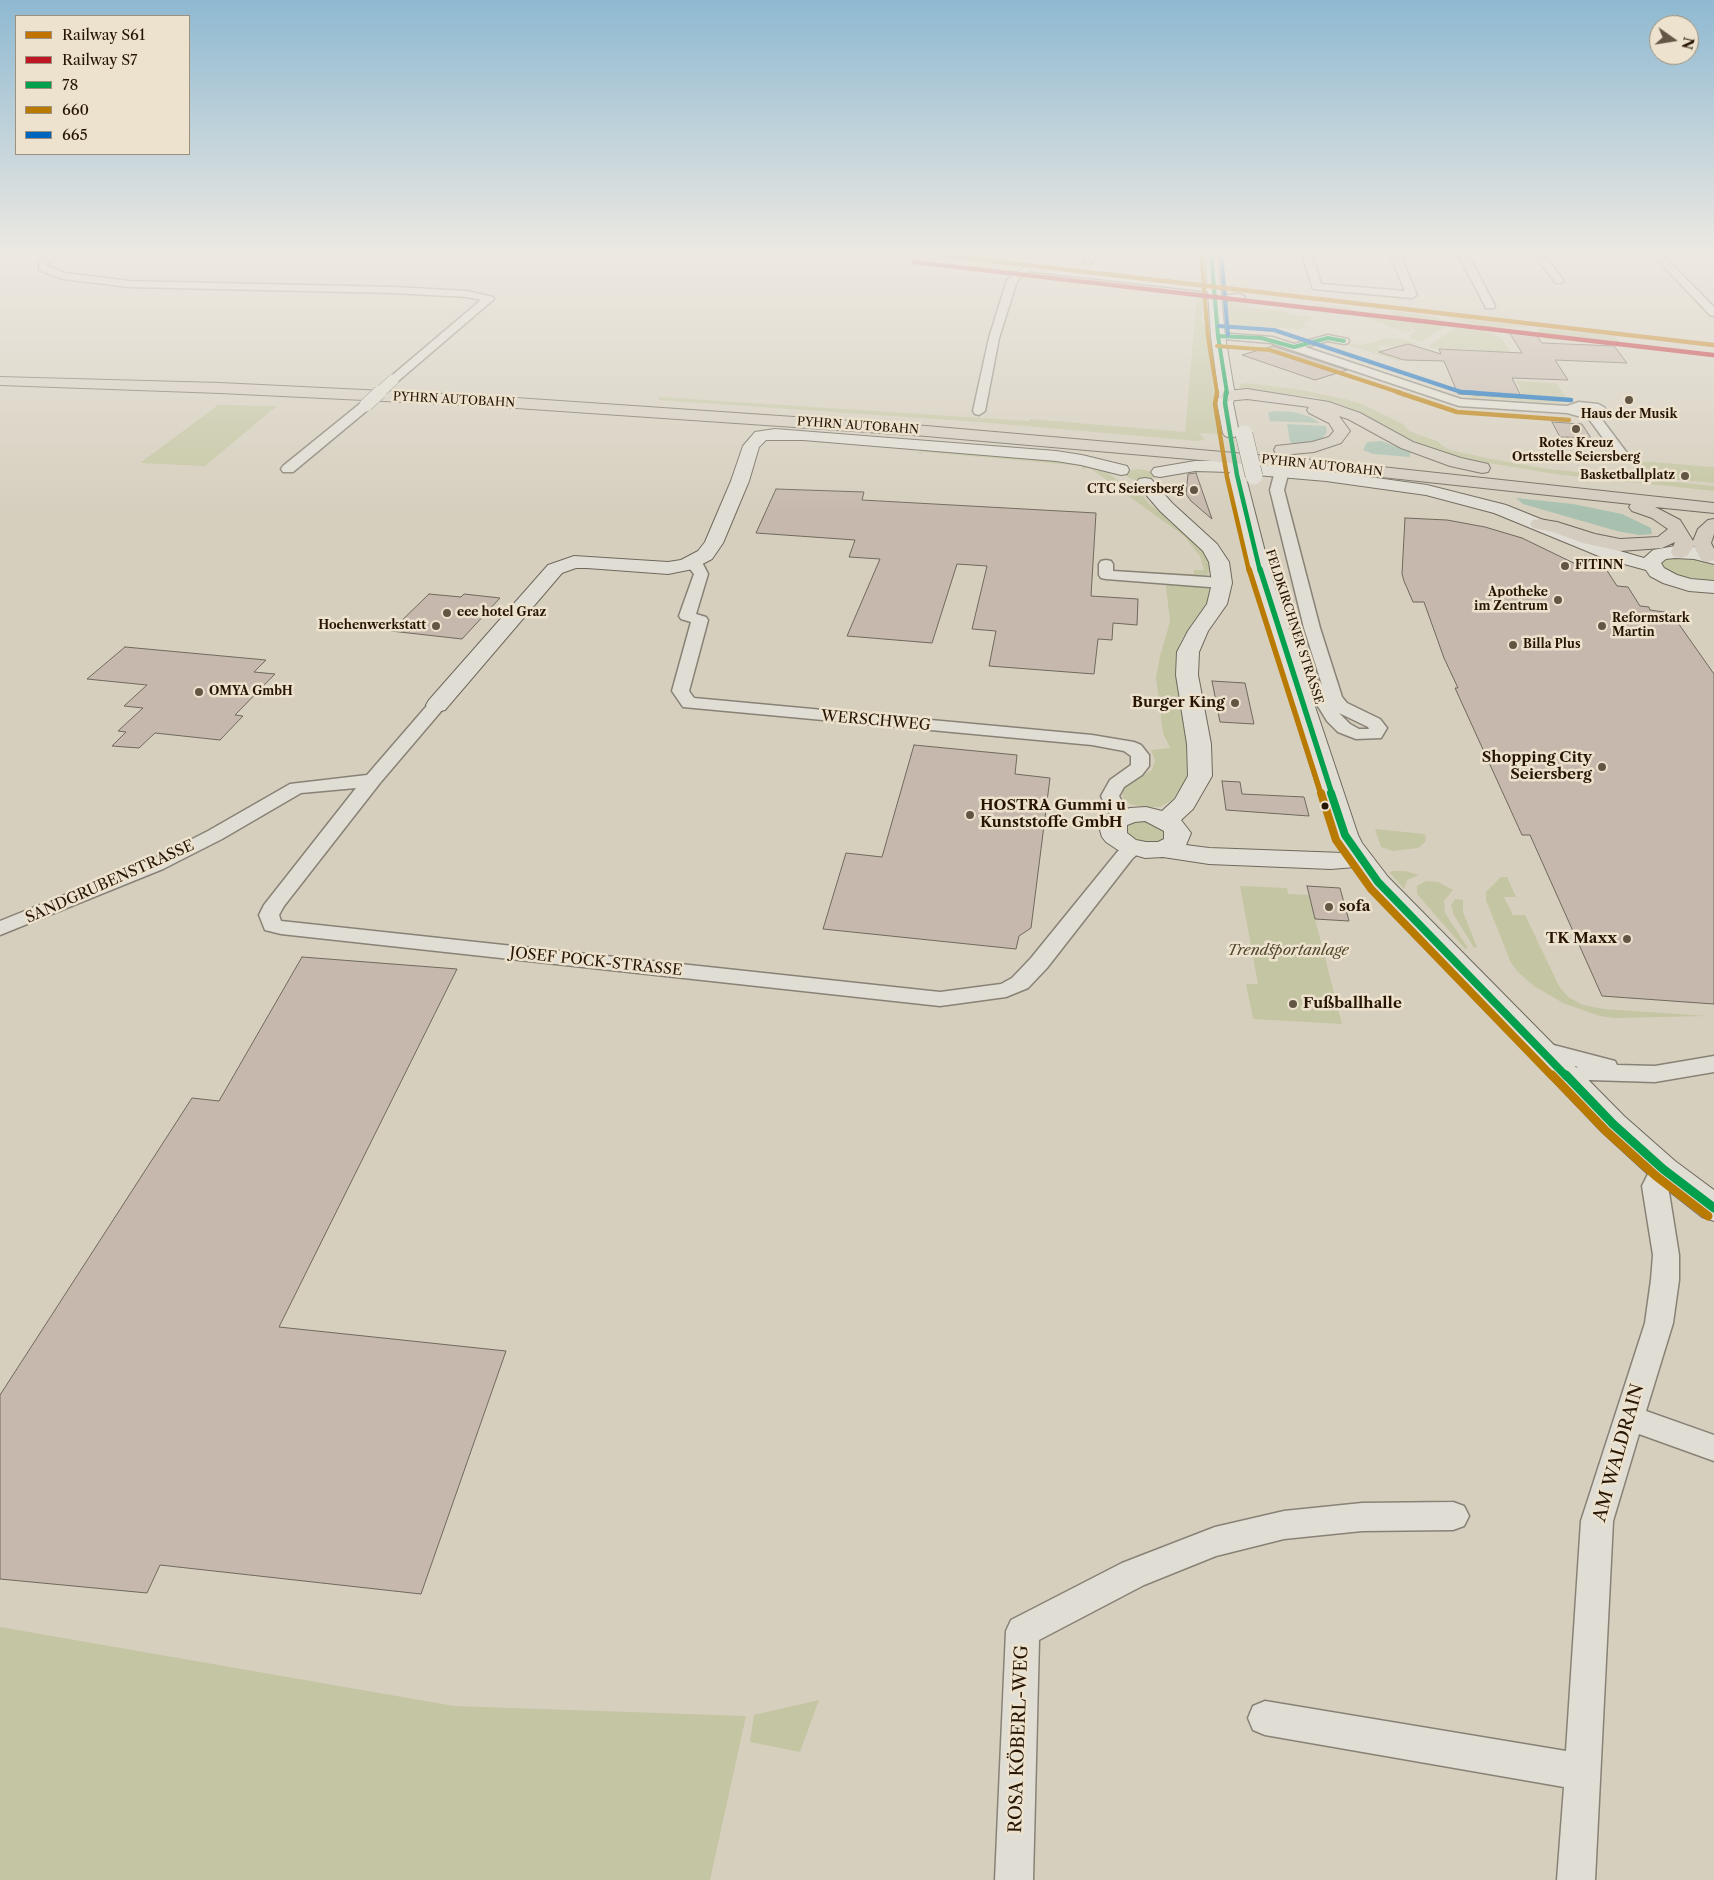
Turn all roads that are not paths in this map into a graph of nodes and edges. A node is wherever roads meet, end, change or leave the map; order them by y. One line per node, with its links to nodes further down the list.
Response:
1 (441, 340): 15 (street, bridge)
2 (994, 340): 18 (street)
3 (1219, 340): 13 (main road, FELDKIRCHNER STRASSE)
4 (1267, 340): 8 (street)
5 (1321, 340): 8 (street)
6 (1337, 340): 7 (street)
7 (1344, 341)
8 (1294, 347): 17 (street)
9 (0, 371): 11 (highway)
10 (0, 376): 11 (highway, PYHRN AUTOBAHN)
11 (136, 379): 22 (highway, PYHRN AUTOBAHN)
12 (0, 381): 15 (highway, PYHRN AUTOBAHN)
13 (1226, 392): 16 (highway); 19 (main road, FELDKIRCHNER STRASSE); 21 (main road, FELDKIRCHNER STRASSE); 28 (highway)
14 (0, 394): 15 (highway)
15 (365, 400): 24 (street); 28 (highway, PYHRN AUTOBAHN)
16 (1265, 402): 19 (highway); 22 (highway)
17 (1570, 410): 20 (street); 20 (street)
18 (979, 411)
19 (1239, 413): 21 (main road, FELDKIRCHNER STRASSE)
20 (1593, 416): 23 (street)
21 (1237, 434): 27 (main road, FELDKIRCHNER STRASSE, bridge)
22 (1210, 448): 28 (highway, PYHRN AUTOBAHN)
23 (1624, 457)
24 (288, 469)
25 (1282, 471): 26 (main road); 31 (main road); 40 (street)
26 (1142, 472): 36 (main road); 38 (main road)
27 (1245, 476): 40 (main road, FELDKIRCHNER STRASSE); 46 (main road, FELDKIRCHNER STRASSE)
28 (1557, 487): 29 (highway, PYHRN AUTOBAHN); 30 (highway, PYHRN AUTOBAHN); 32 (highway)
29 (1714, 500)
30 (1714, 508)
31 (1540, 524): 32 (highway); 35 (main road)
32 (1677, 530): 34 (highway)
33 (1711, 542): 34 (main road)
34 (1680, 552): 35 (main road)
35 (1654, 561): 39 (main road)
36 (692, 563): 41 (main road); 43 (street, WERSCHWEG)
37 (1106, 564): 38 (street)
38 (1222, 583): 44 (main road)
39 (1714, 587)
40 (1313, 685): 46 (main road, FELDKIRCHNER STRASSE)
41 (437, 705): 42 (street, JOSEF POCK-STRASSE)
42 (373, 779): 45 (street, JOSEF POCK-STRASSE); 47 (street, SANDGRUBENSTRASSE)
43 (1125, 817): 44 (main road); 45 (main road)
44 (1169, 835): 45 (main road); 46 (main road)
45 (1134, 848)
46 (1363, 859): 48 (main road, FELDKIRCHNER STRASSE)
47 (0, 929)
48 (1542, 1050): 50 (street); 51 (main road, FELDKIRCHNER STRASSE)
49 (1714, 1064): 50 (street)
50 (1618, 1073): 51 (street)
51 (1569, 1078): 52 (main road, FELDKIRCHNER STRASSE)
52 (1663, 1169): 53 (main road, FELDKIRCHNER STRASSE); 54 (street, AM WALDRAIN)
53 (1714, 1208)
54 (1628, 1417): 55 (street); 58 (street, AM WALDRAIN)
55 (1714, 1448)
56 (1452, 1516): 59 (street, ROSA KÖBERL-WEG)
57 (1265, 1718): 58 (street)
58 (1582, 1772): 60 (street, AM WALDRAIN)
59 (1014, 1880)
60 (1576, 1880)

